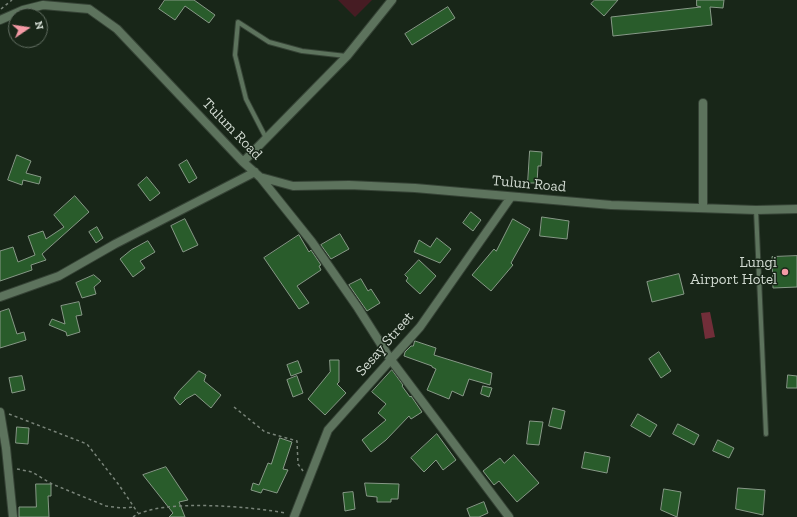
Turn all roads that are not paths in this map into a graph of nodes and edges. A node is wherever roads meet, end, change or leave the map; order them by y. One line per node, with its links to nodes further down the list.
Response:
1 (392, 0): 3 (street)
2 (0, 20): 6 (street, Tulum Road)
3 (347, 56): 5 (street); 5 (lane)
4 (704, 103): 9 (street)
5 (267, 138): 6 (street)
6 (243, 162): 7 (street, Tulum Road)
7 (258, 175): 8 (street, Tulun Road); 12 (street); 13 (street, Tulum Road)
8 (511, 196): 9 (street, Tulun Road); 13 (street, Sesay Street)
9 (703, 208): 11 (street, Tulun Road)
10 (797, 209): 11 (street, Tulun Road)
11 (756, 210): 15 (lane)
12 (0, 297)
13 (391, 360): 16 (street, Sesay Street); 18 (street, Tulum Road)
14 (3, 413): 17 (street)
15 (766, 434)
16 (294, 516)
17 (13, 517)
18 (510, 517)

